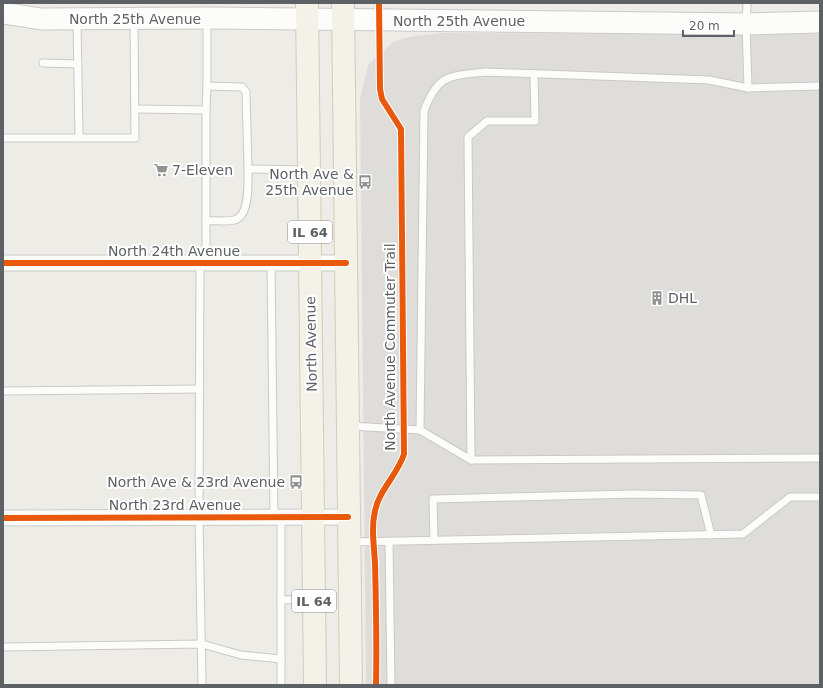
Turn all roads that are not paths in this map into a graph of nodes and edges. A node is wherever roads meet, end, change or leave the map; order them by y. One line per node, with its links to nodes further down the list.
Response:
1 (748, 3): 9 (lane)
2 (308, 11): 3 (main road, North 25th Avenue); 5 (main road, North 25th Avenue); 21 (main road, North Avenue / IL 64)
3 (344, 12): 9 (main road, North 25th Avenue); 26 (main road, IL 64)
4 (3, 13): 6 (main road, North 25th Avenue)
5 (207, 18): 7 (main road, North 25th Avenue); 13 (lane)
6 (77, 19): 7 (main road, North 25th Avenue); 11 (lane)
7 (134, 19): 16 (lane)
8 (820, 22): 9 (main road, North 25th Avenue)
9 (746, 24): 15 (lane)
10 (42, 63): 11 (lane)
11 (78, 64): 19 (lane)
12 (534, 74): 15 (lane); 31 (lane); 33 (lane)
13 (207, 86): 17 (lane); 20 (lane)
14 (820, 86): 15 (lane)
15 (748, 88)
16 (136, 110): 17 (lane); 19 (lane)
17 (206, 110): 22 (lane)
18 (3, 138): 19 (lane)
19 (79, 138)
20 (248, 169): 21 (lane); 22 (lane)
21 (309, 170): 25 (main road, North Avenue / IL 64)
22 (206, 221): 23 (lane)
23 (203, 263): 24 (street, North 24th Avenue); 27 (street, North 24th Avenue); 28 (lane)
24 (271, 263): 25 (street, North 24th Avenue); 36 (lane)
25 (310, 263): 26 (street, North 24th Avenue); 37 (main road, North Avenue / IL 64)
26 (346, 263): 30 (main road, IL 64)
27 (3, 264)
28 (200, 389): 29 (lane); 35 (lane)
29 (3, 391)
30 (347, 426): 31 (lane); 38 (main road, IL 64)
31 (420, 430): 33 (lane)
32 (820, 458): 33 (lane)
33 (471, 460)
34 (820, 497): 40 (lane)
35 (199, 516): 36 (street, North 23rd Avenue); 39 (street, North 23rd Avenue); 46 (lane)
36 (278, 516): 37 (street, North 23rd Avenue); 45 (lane)
37 (313, 517): 38 (street, North 23rd Avenue); 44 (main road, North Avenue / IL 64)
38 (348, 517): 43 (main road, IL 64)
39 (3, 518)
40 (711, 535): 41 (lane); 41 (lane)
41 (434, 540): 42 (lane)
42 (389, 541): 43 (lane); 53 (lane)
43 (348, 542): 52 (main road, IL 64)
44 (314, 599): 45 (lane); 51 (main road, North Avenue / IL 64)
45 (281, 600): 48 (lane)
46 (202, 644): 47 (lane); 48 (lane); 49 (lane)
47 (3, 647)
48 (281, 659): 50 (lane)
49 (202, 685)
50 (281, 685)
51 (315, 685)
52 (350, 685)
53 (391, 685)

